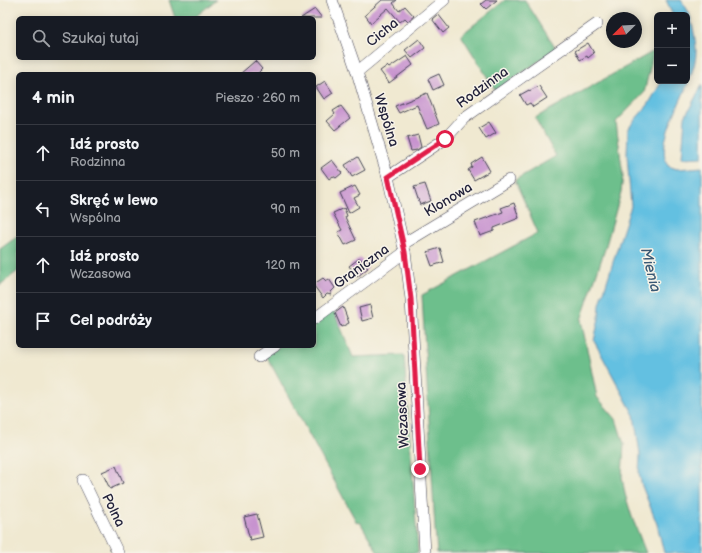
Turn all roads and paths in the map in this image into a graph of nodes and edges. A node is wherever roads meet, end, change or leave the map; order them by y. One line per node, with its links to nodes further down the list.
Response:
1 (332, 0): 4 (street, Wspólna)
2 (444, 0): 4 (street, Cicha)
3 (597, 24): 5 (street, Rodzinna)
4 (357, 72): 5 (street, Wspólna)
5 (388, 177): 7 (street, Wspólna)
6 (509, 180): 7 (street, Klonowa)
7 (404, 248): 8 (street, Wspólna); 9 (street, Graniczna)
8 (411, 299): 14 (street, Wczasowa)
9 (316, 316)
10 (272, 348): 11 (street)
11 (259, 357)
12 (83, 480): 13 (street, Polna)
13 (118, 553)
14 (425, 553)

